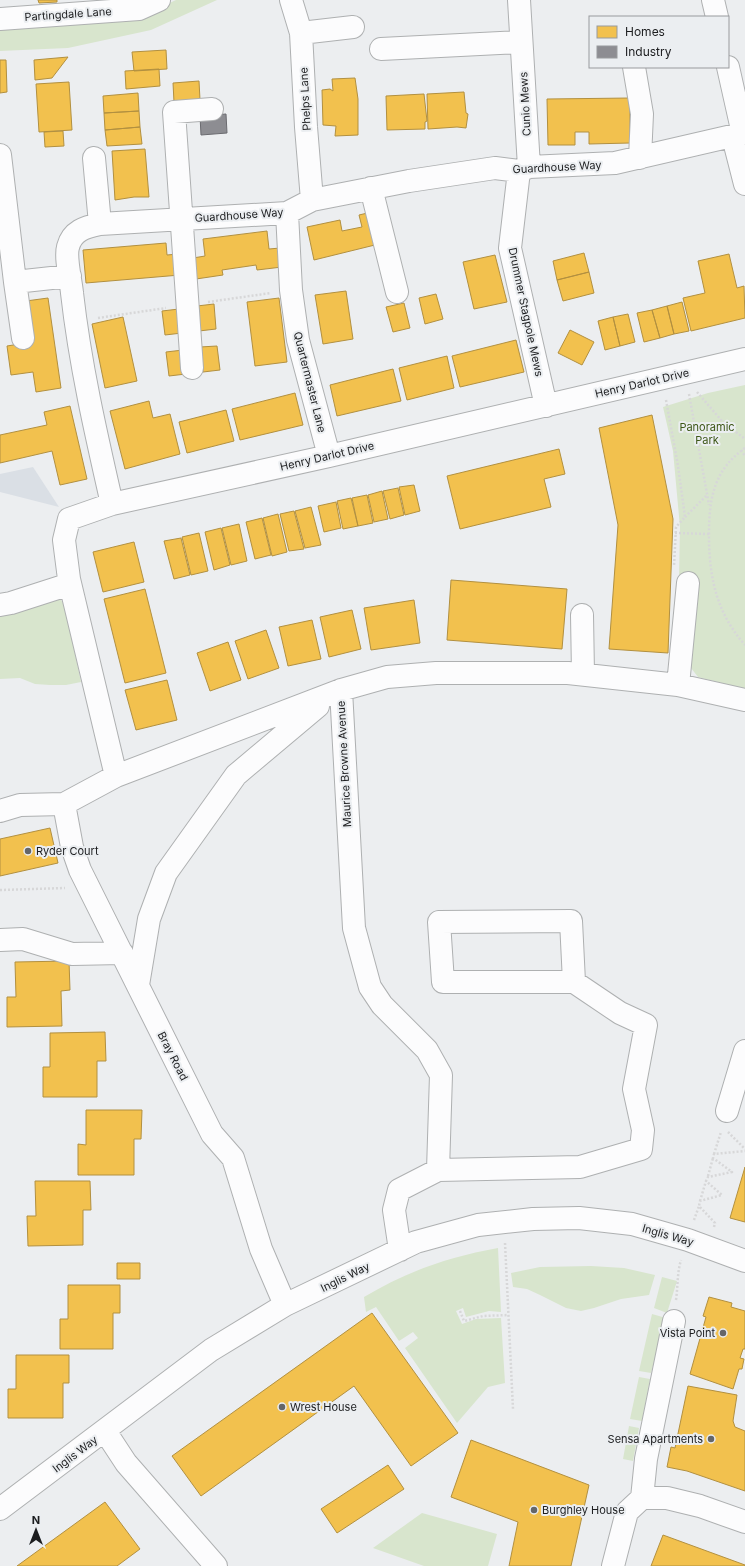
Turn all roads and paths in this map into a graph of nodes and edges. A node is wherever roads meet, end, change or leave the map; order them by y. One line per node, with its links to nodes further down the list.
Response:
1 (159, 0): 6 (street, Partingdale Lane)
2 (291, 0): 8 (street, Phelps Lane)
3 (519, 0): 9 (street, Cunio Mews)
4 (713, 0): 5 (street)
5 (717, 16)
6 (0, 19)
7 (352, 27): 8 (street)
8 (301, 33): 21 (street, Phelps Lane)
9 (521, 42): 10 (street); 18 (street, Cunio Mews)
10 (381, 49)
11 (634, 68): 17 (street)
12 (728, 68): 14 (street)
13 (212, 109): 23 (street)
14 (740, 135): 17 (street, Guardhouse Way); 19 (street)
15 (0, 155): 26 (street)
16 (94, 158): 24 (street)
17 (640, 158): 18 (street, Guardhouse Way)
18 (524, 169): 20 (street, Guardhouse Way); 32 (street, Drummer Stagpole Mews)
19 (745, 184)
20 (371, 188): 21 (street, Guardhouse Way); 27 (street)
21 (312, 200): 22 (street, Guardhouse Way)
22 (287, 213): 23 (street, Guardhouse Way); 36 (street, Quartermaster Lane)
23 (182, 219): 24 (street, Guardhouse Way); 30 (street)
24 (100, 224): 25 (street, Guardhouse Way)
25 (70, 276): 26 (street); 39 (street, Guardhouse Way)
26 (15, 282): 28 (street)
27 (396, 292)
28 (23, 338)
29 (745, 359): 31 (street, Henry Darlot Drive)
30 (192, 368)
31 (676, 379): 32 (street, Henry Darlot Drive); 33 (path); 38 (path); 41 (path)
32 (546, 406): 36 (street, Henry Darlot Drive)
33 (745, 439)
34 (745, 448): 35 (path)
35 (741, 450): 37 (path); 40 (path)
36 (329, 456): 39 (street, Henry Darlot Drive)
37 (745, 456)
38 (707, 495): 40 (path); 41 (path)
39 (112, 504): 46 (street, Henry Darlot Drive)
40 (709, 506): 43 (path)
41 (685, 517): 42 (path)
42 (675, 533): 43 (path); 45 (path)
43 (709, 534): 44 (path)
44 (710, 575): 45 (path); 49 (path)
45 (691, 578): 51 (street)
46 (70, 584): 47 (street); 54 (street, Henry Darlot Drive)
47 (0, 605)
48 (582, 615): 50 (street)
49 (745, 645)
50 (583, 674): 51 (street, Maurice Browne Avenue); 52 (street, Maurice Browne Avenue)
51 (678, 685): 53 (street, Maurice Browne Avenue)
52 (341, 690): 54 (street); 62 (street); 68 (street, Maurice Browne Avenue)
53 (745, 700)
54 (116, 776): 55 (street)
55 (64, 804): 56 (street); 57 (street, Bray Road)
56 (0, 811)
57 (88, 887): 58 (path); 60 (street, Bray Road)
58 (0, 890)
59 (0, 940): 60 (street)
60 (122, 953): 62 (street, Bray Road)
61 (574, 982): 61 (street); 68 (street)
62 (138, 985): 79 (street, Bray Road)
63 (745, 1051): 64 (street)
64 (727, 1111)
65 (720, 1136): 67 (path)
66 (745, 1151): 67 (path)
67 (714, 1156): 69 (path); 69 (path)
68 (438, 1170): 75 (street)
69 (708, 1177): 70 (path)
70 (706, 1181): 71 (path); 71 (path)
71 (700, 1201): 72 (path)
72 (699, 1206): 73 (path); 74 (path)
73 (696, 1215)
74 (707, 1228)
75 (400, 1250): 78 (street, Inglis Way); 79 (street, Inglis Way)
76 (505, 1256): 81 (path)
77 (682, 1259): 82 (path)
78 (745, 1261)
79 (285, 1306): 84 (street, Inglis Way)
80 (460, 1310): 81 (path)
81 (508, 1315): 83 (path)
82 (674, 1321): 85 (street)
83 (512, 1408)
84 (105, 1431): 86 (street, Inglis Way); 88 (street)
85 (642, 1498): 87 (street); 89 (street)
86 (0, 1510)
87 (745, 1522)
88 (216, 1566)
89 (613, 1566)

